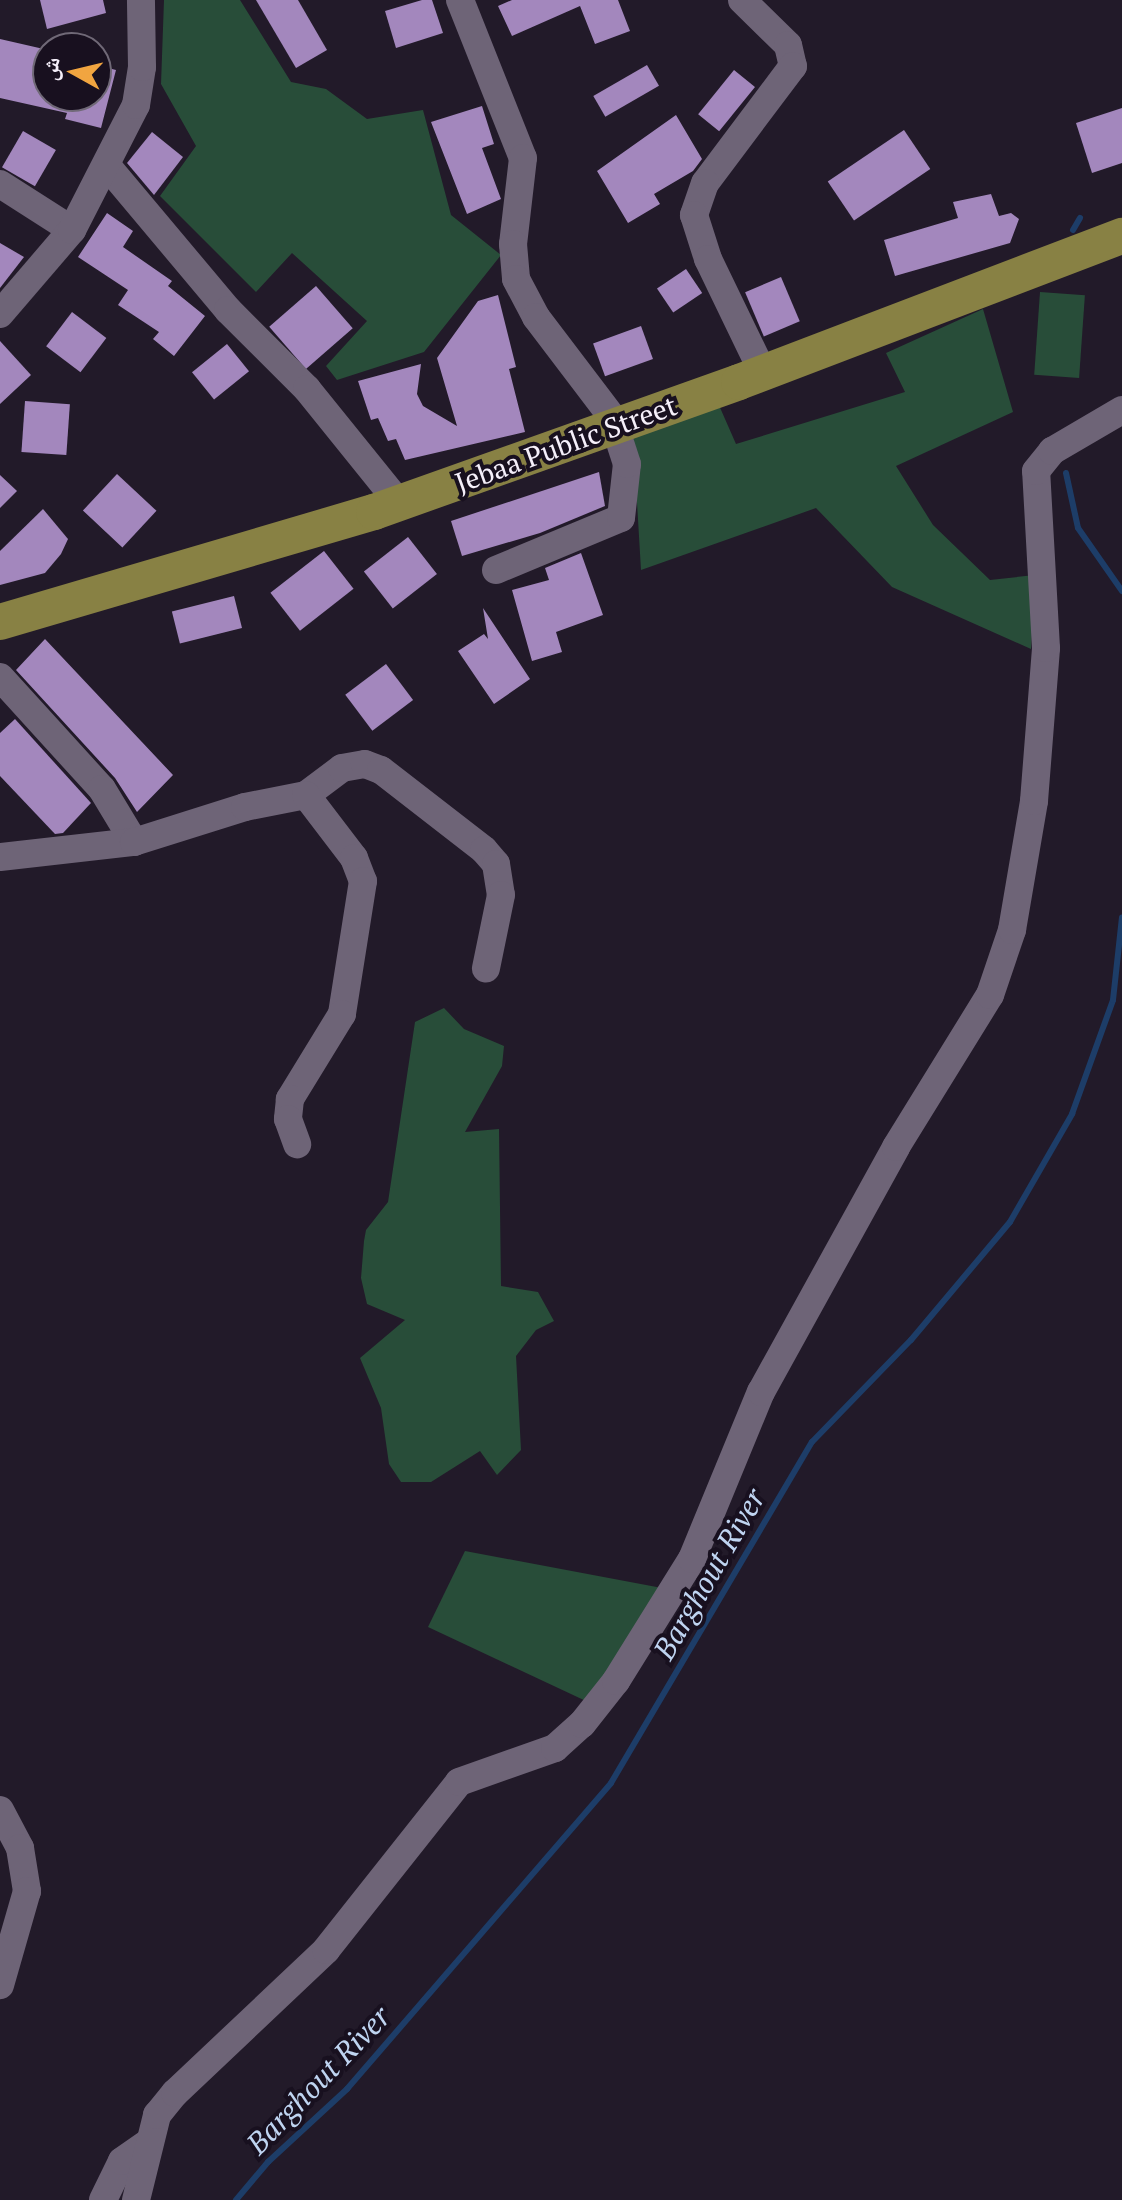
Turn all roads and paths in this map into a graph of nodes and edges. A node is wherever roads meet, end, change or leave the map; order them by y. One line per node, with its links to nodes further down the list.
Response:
1 (141, 0): 4 (street)
2 (460, 0): 11 (street)
3 (742, 0): 9 (street)
4 (108, 167): 6 (street); 12 (street)
5 (0, 184): 6 (street)
6 (72, 230): 8 (street)
7 (1122, 236): 9 (main road, Jebaa Public Street)
8 (1, 313)
9 (763, 373): 11 (main road, Jebaa Public Street)
10 (1122, 410): 23 (street)
11 (617, 426): 12 (main road, Jebaa Public Street); 13 (street)
12 (399, 503): 14 (main road, Jebaa Public Street)
13 (496, 570)
14 (0, 622)
15 (0, 677): 17 (street)
16 (306, 795): 17 (street); 19 (street); 20 (street)
17 (134, 842): 18 (street)
18 (0, 857)
19 (486, 968)
20 (297, 1144)
21 (0, 1810): 22 (street)
22 (0, 1985)
23 (148, 2143): 24 (street); 25 (street)
24 (103, 2200)
25 (136, 2200)

